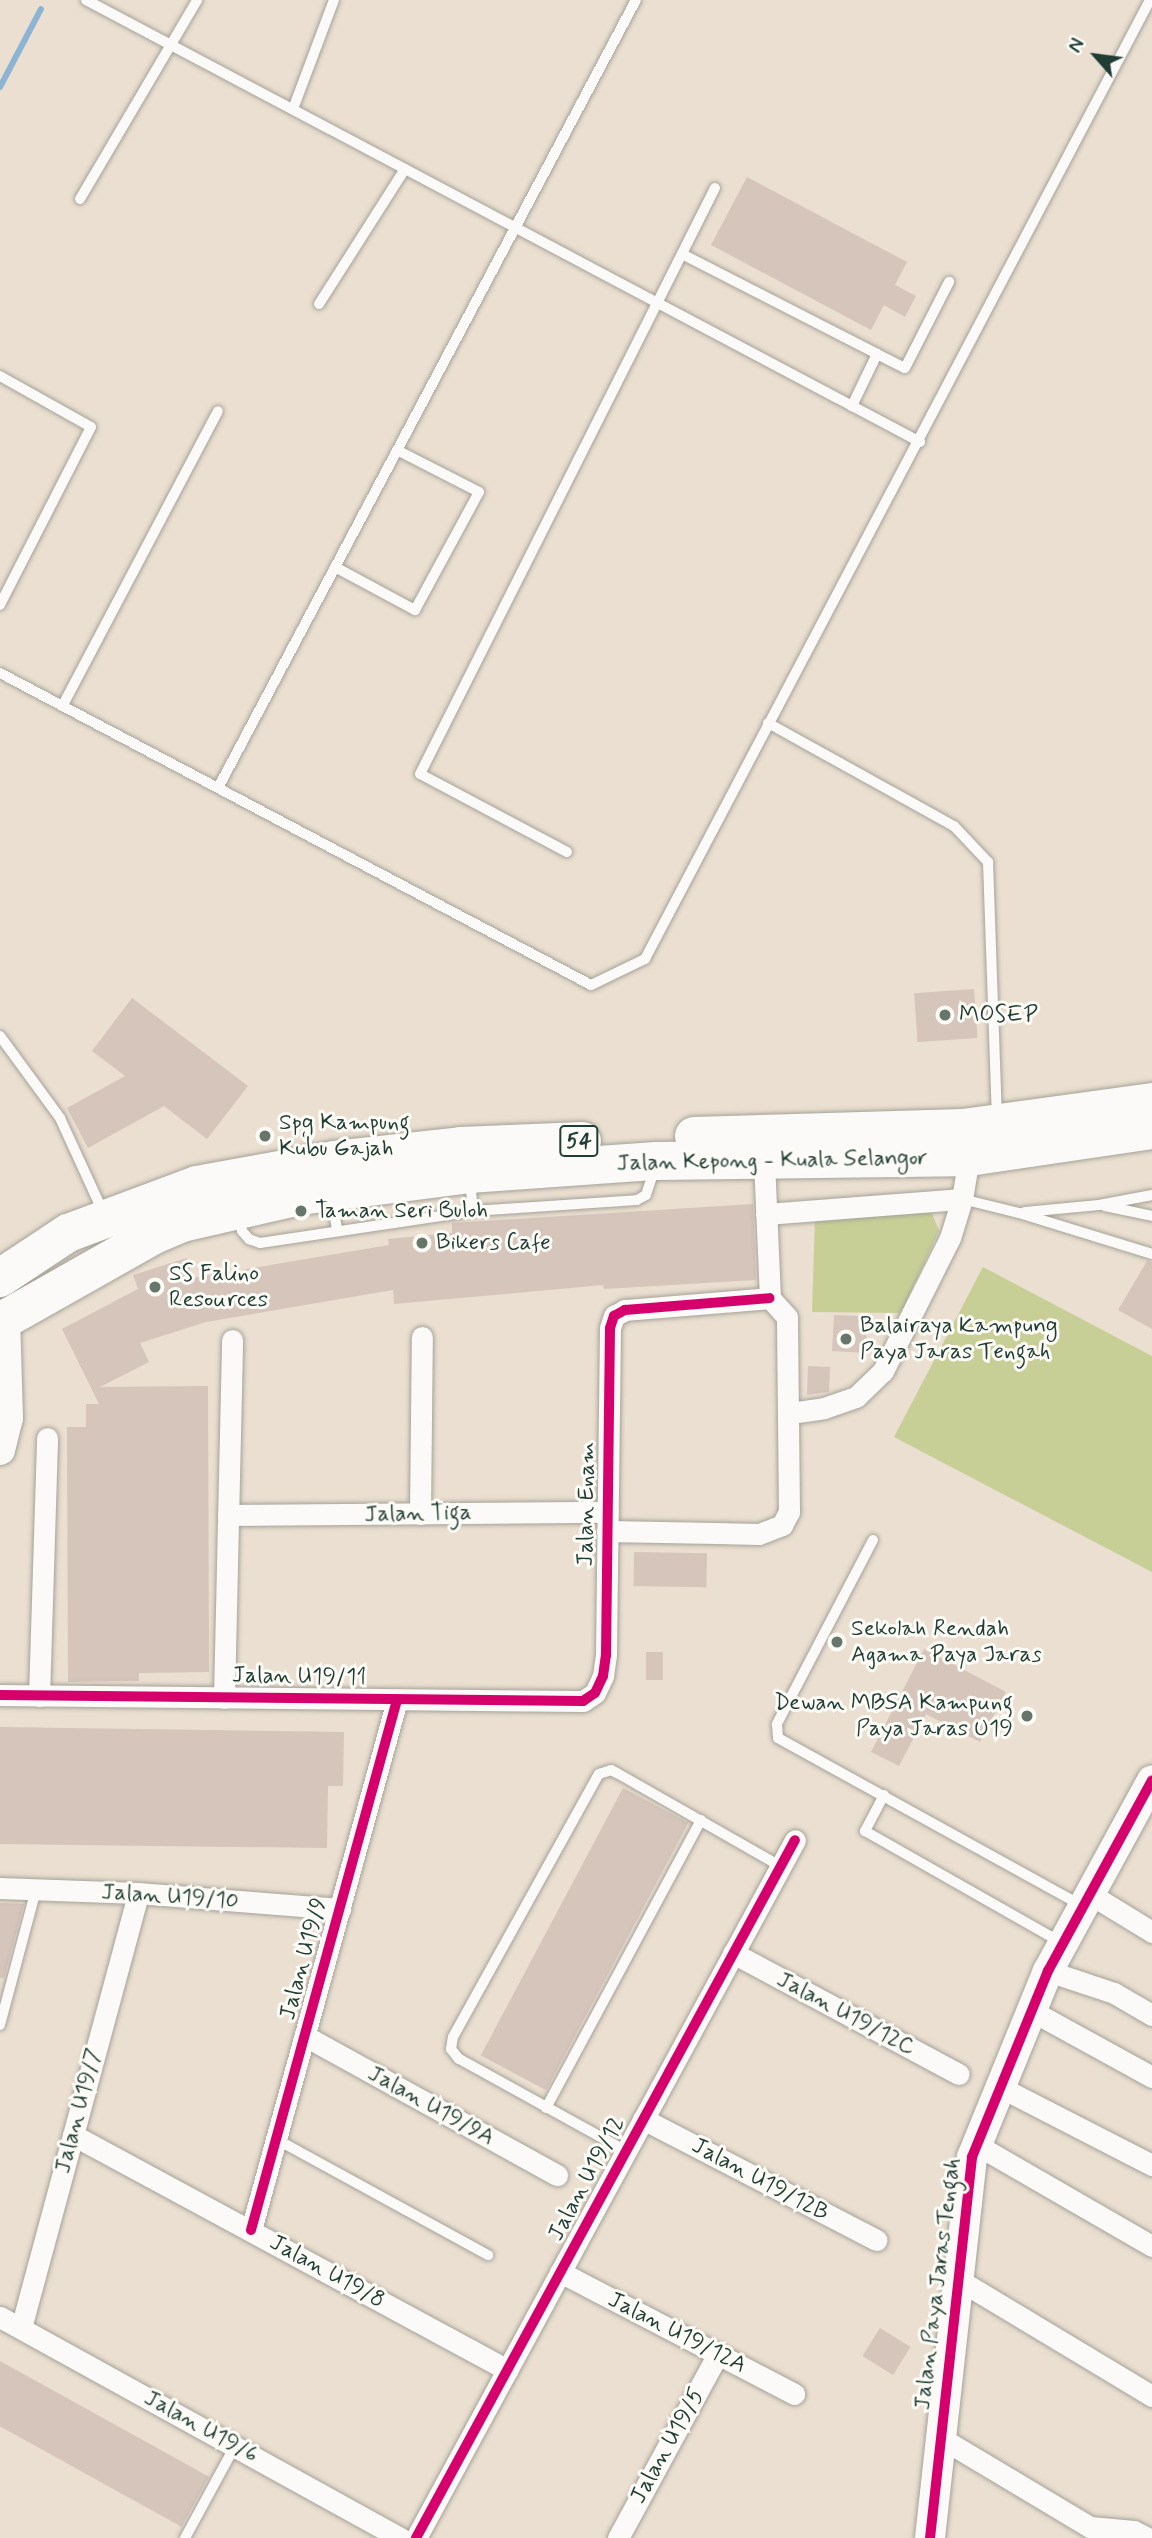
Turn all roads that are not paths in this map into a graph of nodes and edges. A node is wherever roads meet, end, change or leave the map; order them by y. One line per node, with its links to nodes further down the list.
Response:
1 (86, 0): 6 (lane)
2 (197, 0): 6 (lane)
3 (334, 0): 7 (lane)
4 (636, 0): 11 (lane)
5 (1150, 0): 20 (lane)
6 (172, 45): 7 (lane); 10 (lane)
7 (293, 109): 8 (lane)
8 (405, 169): 11 (lane); 15 (lane)
9 (715, 188): 12 (lane)
10 (80, 199)
11 (515, 227): 14 (lane); 21 (lane)
12 (682, 254): 14 (lane); 16 (lane)
13 (948, 282): 16 (lane)
14 (657, 303): 18 (lane); 28 (lane)
15 (319, 304)
16 (877, 354): 18 (lane)
17 (0, 376): 23 (lane)
18 (852, 406): 20 (lane)
19 (218, 411): 25 (lane)
20 (920, 442): 26 (lane)
21 (397, 450): 22 (lane); 22 (lane)
22 (335, 567): 27 (lane)
23 (0, 605)
24 (0, 673): 25 (lane)
25 (63, 705): 27 (lane)
26 (768, 723): 27 (lane); 32 (lane)
27 (218, 788)
28 (567, 852)
29 (0, 1036): 44 (lane)
30 (1152, 1102): 32 (highway, Jalan Kepong - Kuala Selangor / 54)
31 (1152, 1130): 32 (highway, Jalan Kepong - Kuala Selangor / 54)
32 (992, 1143): 33 (highway, Jalan Kepong - Kuala Selangor / 54); 34 (highway, Jalan Kepong - Kuala Selangor / 54); 38 (street)
33 (764, 1161): 36 (highway, Jalan Kepong - Kuala Selangor / 54); 42 (street)
34 (197, 1185): 44 (highway, Jalan Kepong - Kuala Selangor / 54); 49 (highway)
35 (332, 1192): 36 (highway, Jalan Kepong - Kuala Selangor / 54); 40 (highway, Jalan Kepong - Kuala Selangor / 54); 45 (lane)
36 (471, 1192): 45 (lane)
37 (1152, 1195): 39 (lane)
38 (962, 1199): 41 (lane); 42 (street); 53 (street)
39 (1099, 1205): 41 (lane); 43 (lane)
40 (237, 1211): 45 (lane); 49 (highway, Jalan Kepong - Kuala Selangor / 54)
41 (1019, 1213): 46 (lane)
42 (766, 1214): 48 (street)
43 (1152, 1216)
44 (105, 1217): 47 (highway, Jalan Kepong - Kuala Selangor / 54)
45 (337, 1229)
46 (1152, 1254)
47 (0, 1278)
48 (770, 1298): 53 (street, Jalan Tiga); 58 (street, Jalan Enam)
49 (2, 1320): 52 (street)
50 (422, 1337): 56 (street)
51 (232, 1340): 57 (street)
52 (4, 1408): 55 (street)
53 (790, 1413): 58 (street, Jalan Tiga)
54 (47, 1438): 62 (street)
55 (0, 1450)
56 (420, 1514): 57 (street, Jalan Tiga); 58 (street, Jalan Tiga)
57 (228, 1516): 63 (street)
58 (608, 1521): 60 (street, Jalan Enam)
59 (873, 1540): 66 (lane)
60 (595, 1693): 64 (street, Jalan U19/11)
61 (0, 1695): 62 (street, Jalan U19/11)
62 (39, 1696): 63 (street, Jalan U19/11)
63 (224, 1698): 64 (street, Jalan U19/11)
64 (397, 1699): 74 (street, Jalan U19/9)
65 (1151, 1786): 73 (street, Jalan Paya Jaras Tengah)
66 (884, 1795): 73 (lane); 76 (lane)
67 (701, 1820): 69 (lane); 86 (lane); 86 (lane)
68 (794, 1840): 69 (street, Jalan U19/12)
69 (780, 1866): 77 (street, Jalan U19/12)
70 (0, 1888): 71 (street, Jalan U19/10)
71 (36, 1890): 72 (street, Jalan U19/10); 81 (lane)
72 (138, 1893): 74 (street, Jalan U19/10); 88 (street, Jalan U19/7)
73 (1086, 1900): 75 (street); 76 (street, Jalan Paya Jaras Tengah)
74 (340, 1909): 82 (street, Jalan U19/9)
75 (1152, 1932)
76 (1063, 1943): 78 (street, Jalan Paya Jaras Tengah)
77 (733, 1953): 83 (street, Jalan U19/12C); 87 (street, Jalan U19/12)
78 (1048, 1971): 79 (street, Jalan Paya Jaras Tengah); 80 (street)
79 (1032, 2011): 84 (street); 85 (street, Jalan Paya Jaras Tengah)
80 (1152, 2015)
81 (0, 2025)
82 (304, 2036): 89 (street, Jalan U19/9); 93 (street, Jalan U19/9A)
83 (959, 2074)
84 (1152, 2077)
85 (1000, 2087): 90 (street, Jalan Paya Jaras Tengah); 92 (street)
86 (546, 2108): 91 (lane)
87 (643, 2119): 91 (street, Jalan U19/12); 95 (street, Jalan U19/12B)
88 (73, 2135): 94 (street, Jalan U19/8); 101 (street, Jalan U19/7)
89 (276, 2139): 94 (street, Jalan U19/9); 97 (lane)
90 (977, 2145): 96 (street); 99 (street, Jalan Paya Jaras Tengah)
91 (626, 2151): 98 (street, Jalan U19/12)
92 (1152, 2165)
93 (557, 2175)
94 (251, 2230): 103 (street, Jalan U19/8)
95 (876, 2240)
96 (1152, 2246)
97 (488, 2255)
98 (560, 2272): 102 (street, Jalan U19/12A); 103 (street, Jalan U19/12)
99 (959, 2280): 105 (street); 106 (street, Jalan Paya Jaras Tengah)
100 (0, 2317): 101 (street, Jalan U19/6)
101 (20, 2328): 107 (street, Jalan U19/6)
102 (719, 2354): 104 (street, Jalan U19/12A); 111 (street, Jalan U19/5)
103 (507, 2370): 110 (street, Jalan U19/12)
104 (794, 2394)
105 (1152, 2396)
106 (942, 2438): 112 (street, Jalan Paya Jaras Tengah); 113 (street)
107 (235, 2446): 108 (lane); 109 (street, Jalan U19/6)
108 (185, 2538)
109 (401, 2538)
110 (416, 2538)
111 (618, 2538)
112 (930, 2538)
113 (1148, 2538)

